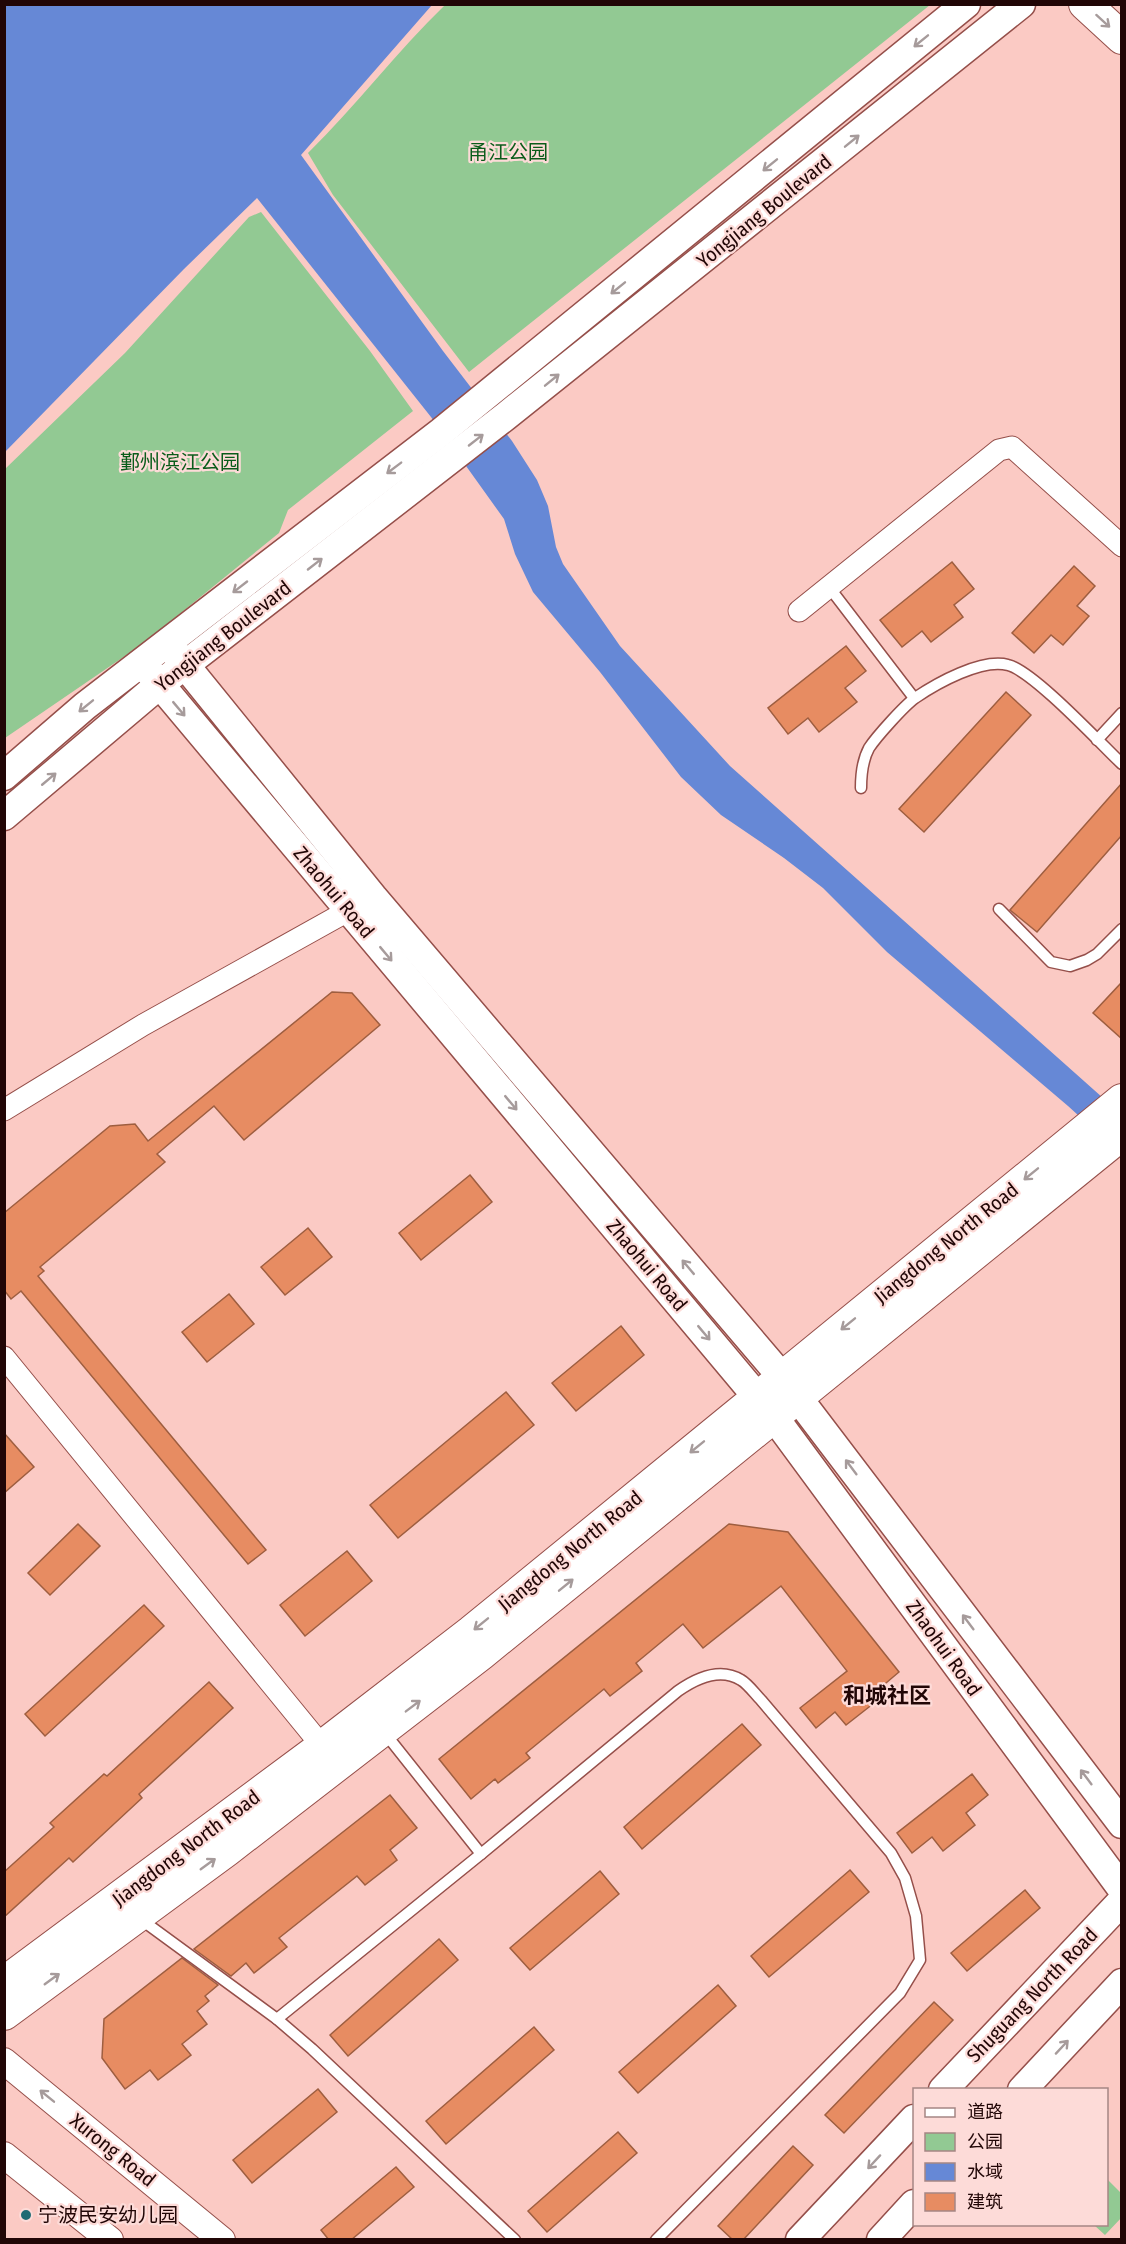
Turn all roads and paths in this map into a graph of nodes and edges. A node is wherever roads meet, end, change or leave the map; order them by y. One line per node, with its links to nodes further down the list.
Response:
1 (966, 4): 10 (main road, Yongjiang Boulevard, one-way to 10)
2 (1021, 4): 10 (main road, Yongjiang Boulevard, one-way to 2)
3 (1085, 4): 6 (main road, one-way to 6)
4 (1118, 4): 5 (main road)
5 (1122, 8)
6 (1122, 38)
7 (1122, 546): 8 (street)
8 (829, 587): 9 (street); 13 (lane)
9 (799, 611)
10 (176, 655): 11 (main road, Yongjiang Boulevard); 12 (main road, Yongjiang Boulevard); 20 (main road, Zhaohui Road)
11 (142, 663): 12 (main road, Zhaohui Road); 17 (main road, Yongjiang Boulevard, one-way to 17)
12 (159, 686): 19 (main road, Yongjiang Boulevard, one-way to 12); 20 (main road, Zhaohui Road, one-way to 20)
13 (914, 698): 15 (lane); 18 (lane)
14 (1122, 713): 15 (lane)
15 (1097, 740): 16 (lane)
16 (1122, 764)
17 (4, 776)
18 (861, 788)
19 (4, 816)
20 (362, 904): 24 (street); 27 (main road, Zhaohui Road, one-way to 20); 28 (main road, Zhaohui Road, one-way to 28)
21 (999, 909): 22 (lane)
22 (1122, 929)
23 (1122, 1100): 27 (main road, Jiangdong North Road, one-way to 27)
24 (4, 1110)
25 (1116, 1139): 27 (main road, Jiangdong North Road)
26 (4, 1357): 30 (street)
27 (790, 1388): 28 (main road, Jiangdong North Road); 31 (main road, Zhaohui Road, one-way to 27)
28 (766, 1407): 29 (main road, Jiangdong North Road, one-way to 28); 30 (main road, Jiangdong North Road, one-way to 30); 33 (main road, Zhaohui Road)
29 (382, 1729): 30 (main road, Jiangdong North Road); 32 (lane)
30 (330, 1755): 35 (main road, Jiangdong North Road, one-way to 30); 36 (main road, Jiangdong North Road)
31 (1122, 1824)
32 (481, 1854): 39 (lane); 49 (lane)
33 (1122, 1890)
34 (1122, 1901): 41 (main road, Shuguang North Road)
35 (137, 1917): 38 (main road, Jiangdong North Road, one-way to 35); 39 (lane)
36 (4, 1983)
37 (1122, 1983): 42 (main road, one-way to 37)
38 (4, 2014)
39 (277, 2019): 48 (lane)
40 (4, 2061): 47 (street, Xurong Road, one-way to 40)
41 (945, 2088)
42 (1024, 2088)
43 (913, 2121): 50 (main road, one-way to 50)
44 (4, 2155): 46 (street)
45 (913, 2206): 51 (main road)
46 (110, 2240)
47 (222, 2240)
48 (515, 2240)
49 (656, 2240)
50 (800, 2240)
51 (881, 2240)

